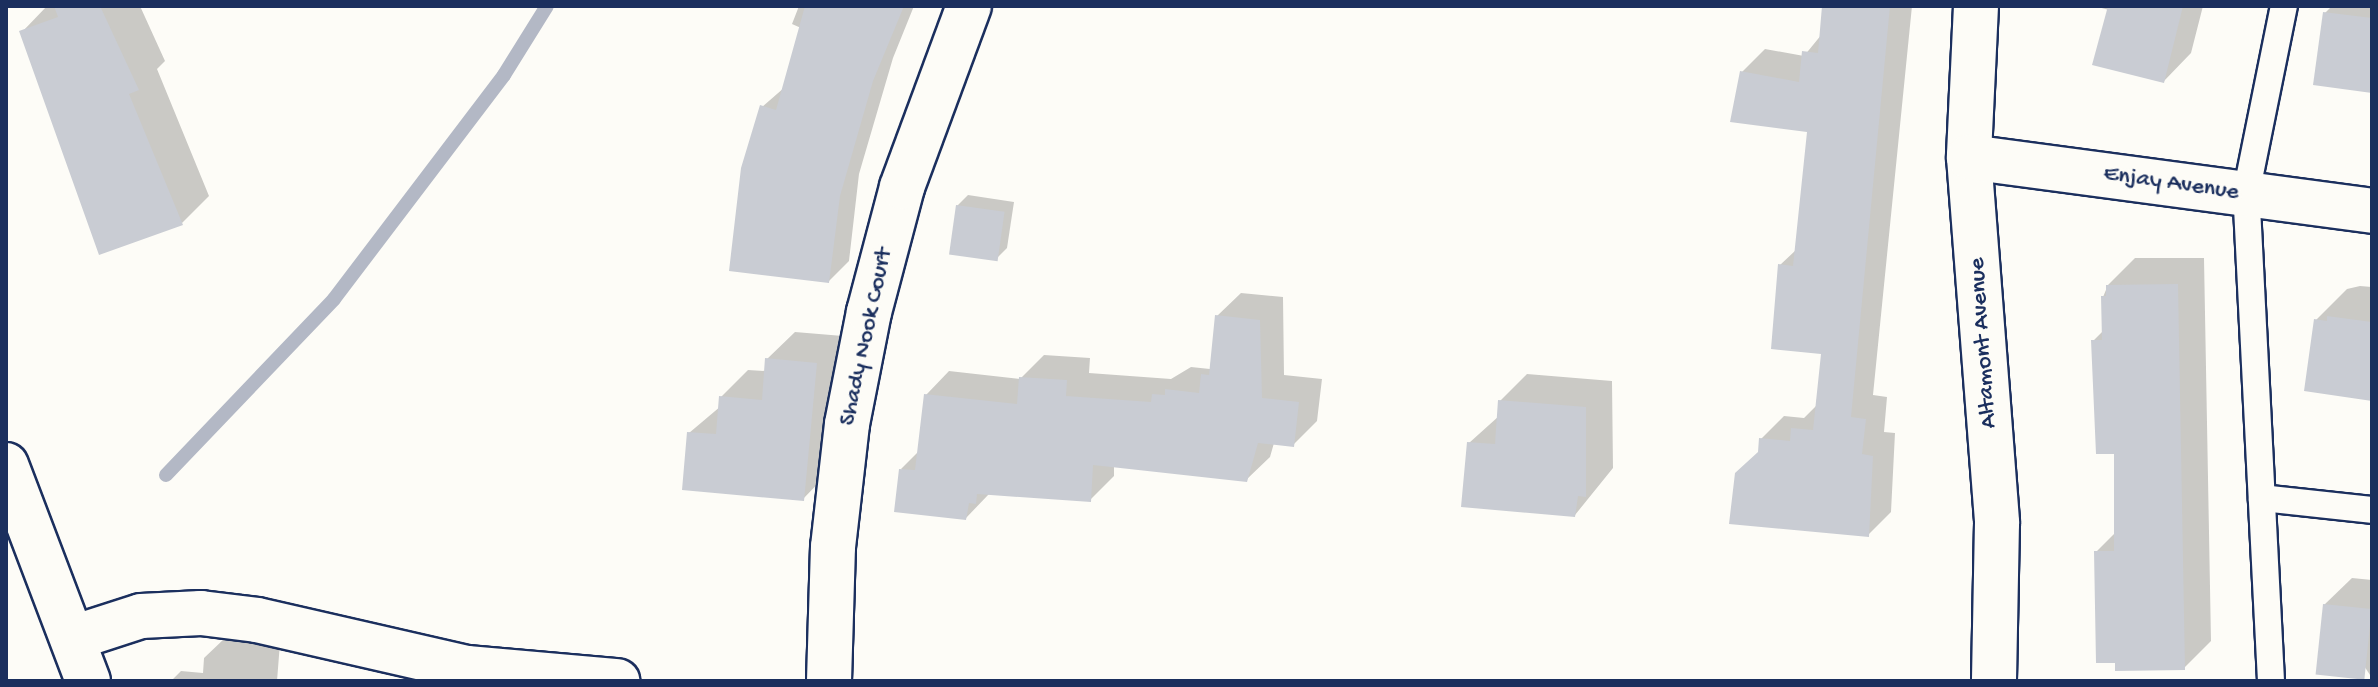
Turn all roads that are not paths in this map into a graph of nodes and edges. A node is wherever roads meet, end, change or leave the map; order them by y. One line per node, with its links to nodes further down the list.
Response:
1 (969, 6): 13 (street, Shady Nook Court)
2 (1976, 6): 4 (street, Altamont Avenue)
3 (2284, 6): 5 (lane)
4 (1969, 157): 5 (street, Enjay Avenue); 14 (street, Altamont Avenue)
5 (2246, 194): 6 (street, Enjay Avenue); 8 (lane)
6 (2372, 211)
7 (6, 465): 10 (street)
8 (2262, 498): 9 (lane); 15 (lane)
9 (2372, 510)
10 (73, 638): 11 (street); 12 (street)
11 (88, 681)
12 (617, 681)
13 (829, 681)
14 (1994, 681)
15 (2271, 681)

